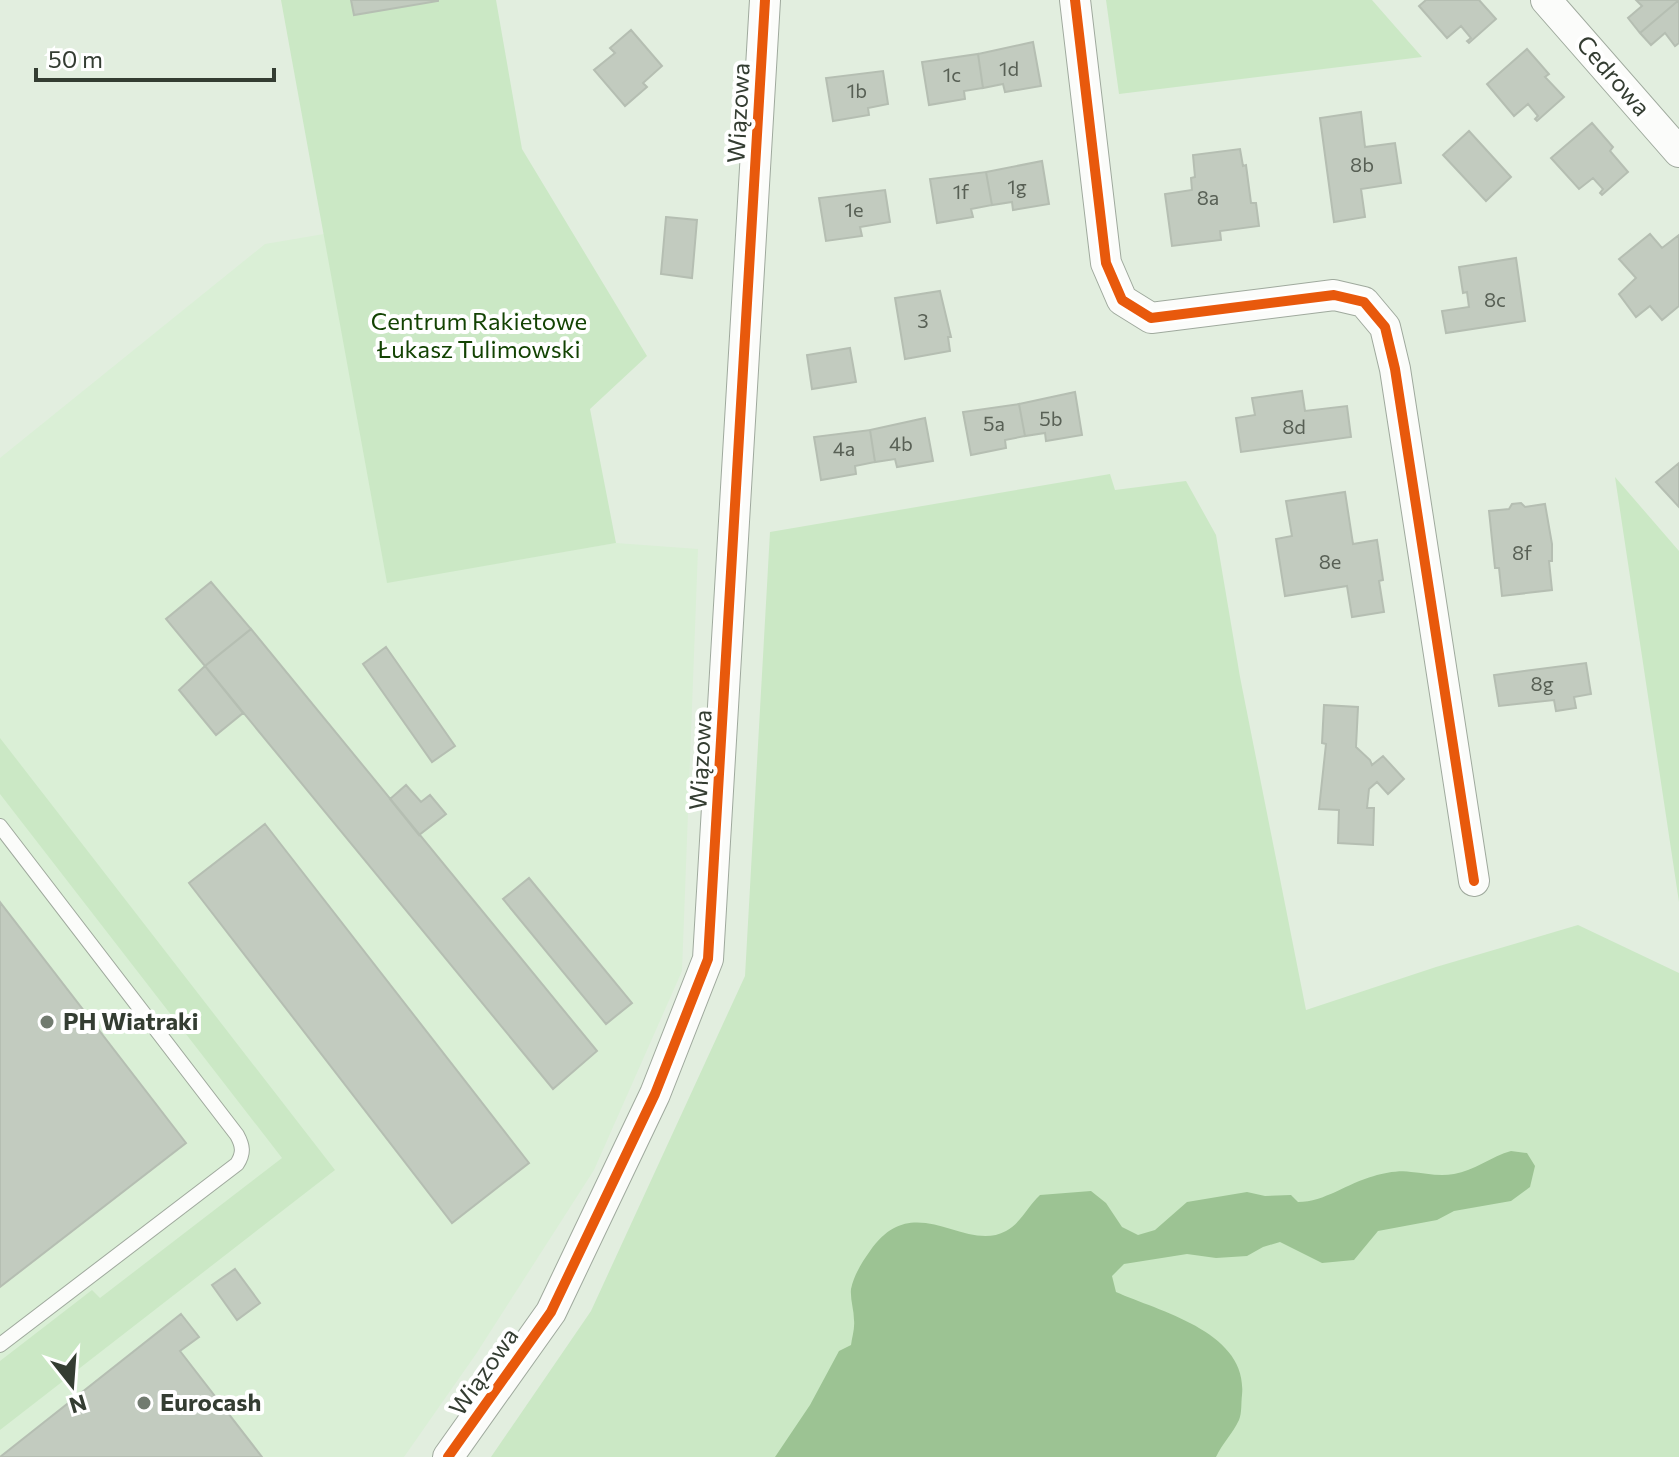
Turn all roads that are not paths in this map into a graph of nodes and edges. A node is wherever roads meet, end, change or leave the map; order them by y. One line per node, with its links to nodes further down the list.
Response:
1 (765, 0): 8 (street, Wiązowa)
2 (1075, 0): 6 (street)
3 (1546, 0): 4 (street, Cedrowa)
4 (1679, 152)
5 (0, 826): 7 (lane)
6 (1474, 881)
7 (0, 1345)
8 (448, 1457)

